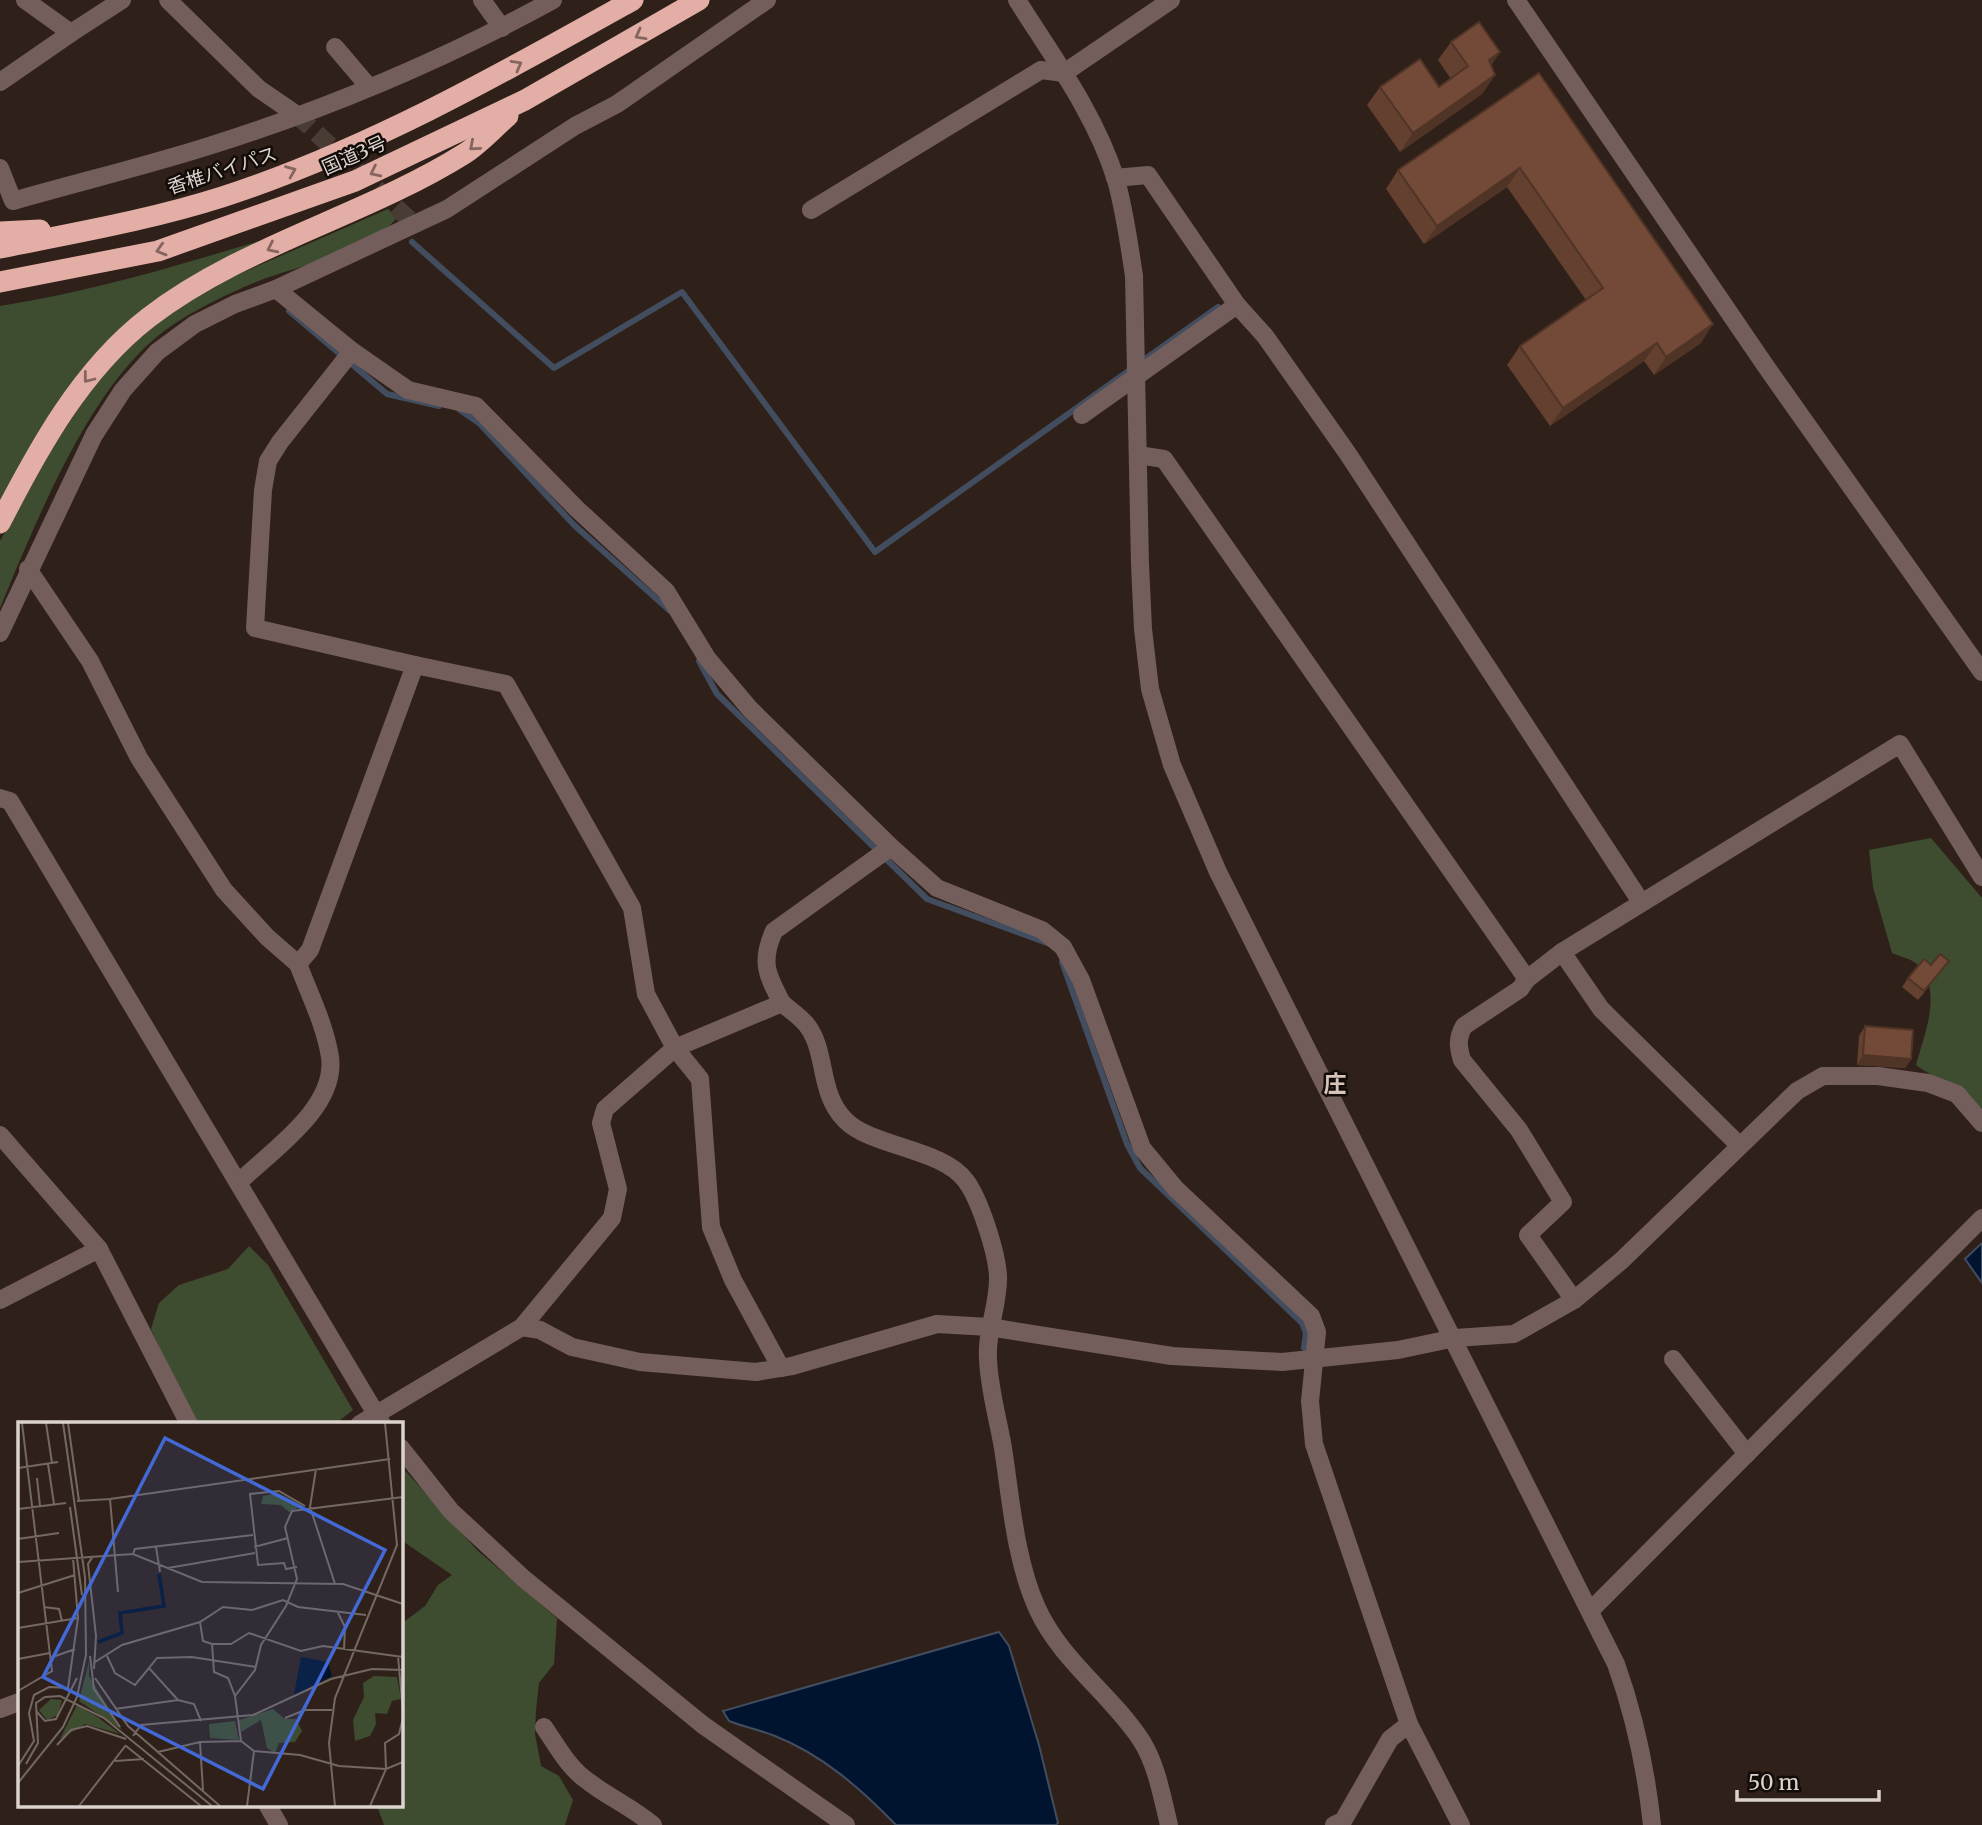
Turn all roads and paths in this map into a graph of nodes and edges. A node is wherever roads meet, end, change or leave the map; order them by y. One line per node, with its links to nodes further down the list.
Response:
1 (25, 0): 13 (street)
2 (122, 0): 13 (street)
3 (168, 0): 19 (street)
4 (482, 0): 12 (street)
5 (553, 0): 12 (street)
6 (633, 0): 20 (highway, 国道3号, one-way to 6)
7 (699, 0): 18 (highway, 国道3号, one-way to 18)
8 (767, 0): 28 (street)
9 (1017, 0): 15 (street)
10 (1171, 0): 15 (street)
11 (1516, 0): 38 (street)
12 (502, 28): 17 (street)
13 (71, 33): 16 (street)
14 (335, 47): 17 (street)
15 (1064, 73): 22 (street); 23 (street)
16 (0, 82)
17 (369, 87): 19 (street)
18 (525, 100): 27 (highway, 国道3号, one-way to 27); 34 (highway, one-way to 34)
19 (297, 115): 21 (street)
20 (345, 149): 24 (highway, 香椎バイパス, one-way to 20)
21 (0, 169)
22 (1115, 178): 29 (street); 31 (street)
23 (811, 209)
24 (109, 226): 25 (highway); 26 (highway)
25 (0, 232)
26 (0, 248)
27 (0, 282)
28 (276, 289): 30 (street); 35 (street)
29 (1237, 305): 31 (street); 43 (street)
30 (352, 351): 37 (street); 41 (street)
31 (1136, 375): 32 (street); 33 (street)
32 (1082, 415)
33 (1138, 455): 46 (street); 59 (street)
34 (0, 523)
35 (28, 569): 36 (street); 45 (street)
36 (0, 633)
37 (415, 666): 45 (street); 48 (street)
38 (1982, 672)
39 (0, 785): 40 (street)
40 (5, 800): 52 (street)
41 (891, 847): 47 (street); 60 (street)
42 (1982, 877): 43 (street)
43 (1641, 902): 44 (street)
44 (1562, 952): 46 (street); 51 (street)
45 (299, 964): 52 (street)
46 (1527, 979): 56 (street)
47 (782, 1003): 48 (street); 58 (street)
48 (676, 1048): 57 (street); 62 (street)
49 (1982, 1123): 51 (street)
50 (0, 1135): 54 (street)
51 (1739, 1145): 56 (street)
52 (238, 1183): 63 (street)
53 (1982, 1217): 66 (street)
54 (99, 1249): 55 (street); 64 (street)
55 (0, 1300)
56 (1574, 1300): 59 (street)
57 (522, 1327): 62 (street); 63 (street)
58 (989, 1327): 60 (street); 62 (street); 76 (street)
59 (1455, 1338): 60 (street); 67 (street)
60 (1315, 1358): 70 (street)
61 (1673, 1359): 66 (street)
62 (781, 1368)
63 (372, 1421)
64 (188, 1422)
65 (402, 1449): 75 (street)
66 (1747, 1454): 67 (street)
67 (1591, 1610): 79 (street)
68 (18, 1702): 69 (street)
69 (0, 1709)
70 (1409, 1724): 77 (street); 78 (street)
71 (544, 1727): 74 (street)
72 (269, 1808): 73 (street)
73 (279, 1825)
74 (653, 1825)
75 (846, 1825)
76 (1169, 1825)
77 (1334, 1825)
78 (1461, 1825)
79 (1653, 1825)

